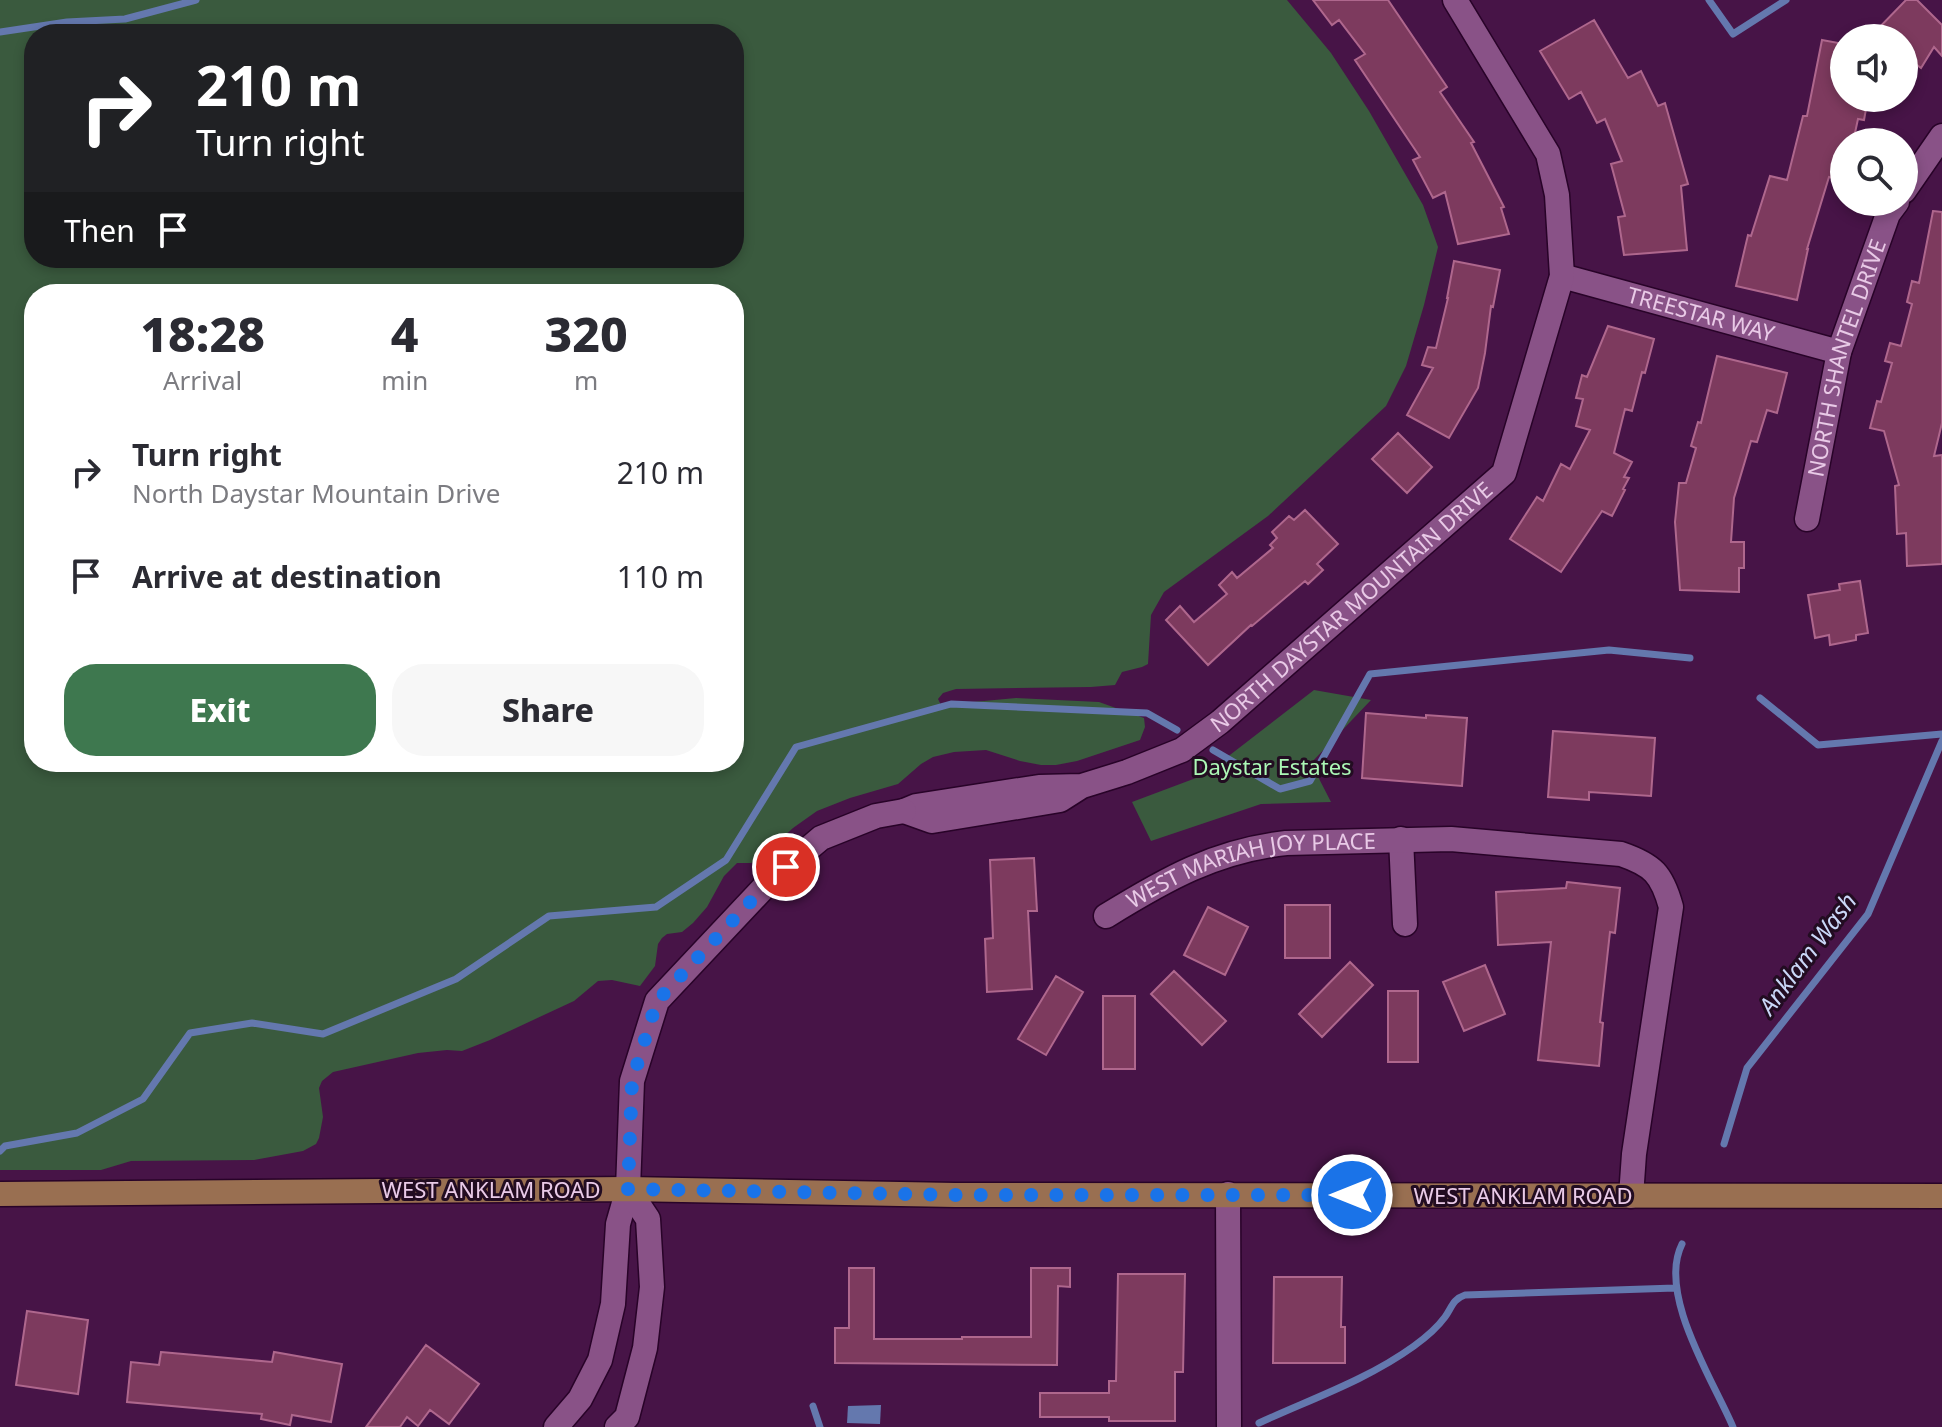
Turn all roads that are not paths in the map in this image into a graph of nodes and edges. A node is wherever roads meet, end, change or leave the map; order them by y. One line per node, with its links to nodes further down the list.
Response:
1 (1457, 0): 5 (street, NORTH DAYSTAR MOUNTAIN DRIVE)
2 (1942, 136): 3 (street)
3 (1918, 171)
4 (1887, 216): 6 (street, NORTH SHANTEL DRIVE)
5 (1562, 276): 6 (street, TREESTAR WAY); 11 (street, NORTH DAYSTAR MOUNTAIN DRIVE)
6 (1839, 352): 7 (street, NORTH SHANTEL DRIVE)
7 (1807, 519)
8 (1401, 839): 9 (street, WEST MARIAH JOY PLACE); 10 (street, WEST MARIAH JOY PLACE); 14 (street, WEST MARIAH JOY PLACE)
9 (1106, 916)
10 (1405, 924)
11 (628, 1189): 12 (main road, WEST ANKLAM ROAD); 13 (main road, WEST ANKLAM ROAD); 16 (street, NORTH DAYSTAR MOUNTAIN DRIVE); 17 (street)
12 (0, 1194)
13 (1228, 1194): 14 (main road, WEST ANKLAM ROAD); 18 (street)
14 (1631, 1196): 15 (main road, WEST ANKLAM ROAD)
15 (1942, 1196)
16 (556, 1427)
17 (617, 1427)
18 (1229, 1427)

